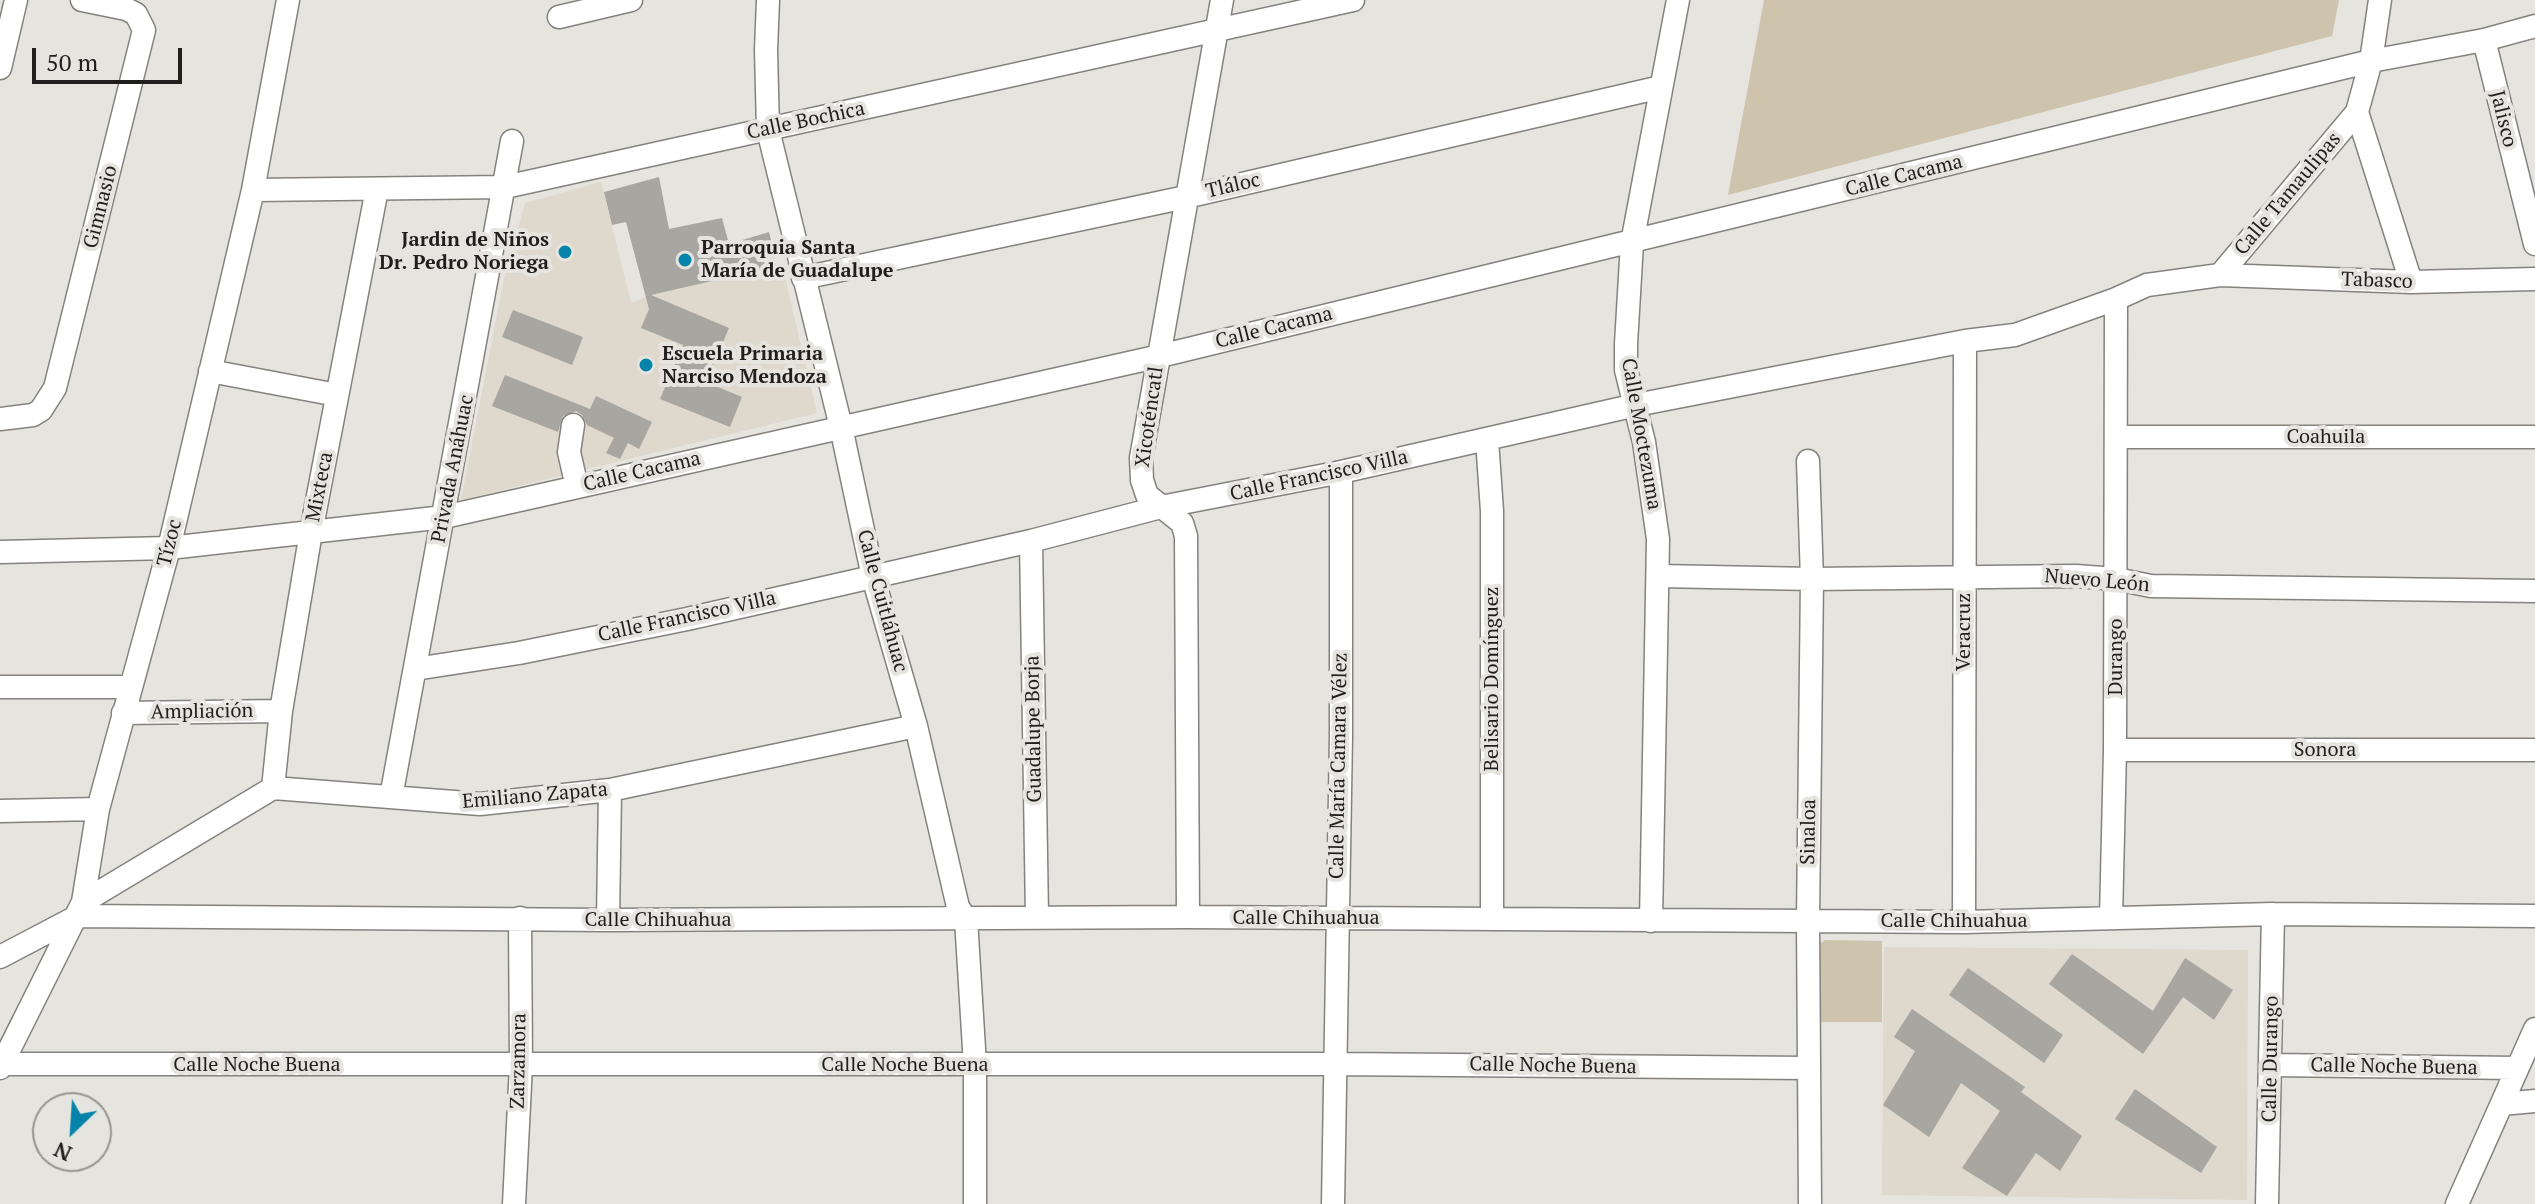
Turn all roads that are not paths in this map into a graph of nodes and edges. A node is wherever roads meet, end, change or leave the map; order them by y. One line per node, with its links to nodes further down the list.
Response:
1 (16, 0): 15 (street)
2 (82, 0): 36 (street, Gimnasio)
3 (288, 0): 22 (street, Tízoc)
4 (631, 0): 10 (street)
5 (768, 0): 18 (street, Calle Cuitláhuac)
6 (1222, 0): 12 (street, Xicoténcatl)
7 (1353, 0): 12 (street, Calle Bochica)
8 (1678, 0): 16 (street, Calle Moctezuma)
9 (2380, 0): 14 (street)
10 (559, 17)
11 (2535, 26): 13 (street, Calle Cacama)
12 (1216, 31): 18 (street, Calle Bochica); 23 (street, Xicoténcatl)
13 (2484, 40): 14 (street, Calle Cacama); 25 (street, Jalisco)
14 (2371, 61): 17 (street); 24 (street, Calle Cacama)
15 (0, 68)
16 (1661, 87): 23 (street, Tláloc); 24 (street, Calle Moctezuma)
17 (2357, 112): 26 (street, Calle Tamaulipas); 29 (street)
18 (768, 130): 20 (street, Calle Bochica); 27 (street, Calle Cuitláhuac)
19 (512, 141): 20 (street, Privada Anáhuac)
20 (505, 187): 21 (street, Calle Bochica); 46 (street, Privada Anáhuac)
21 (377, 189): 22 (street, Calle Bochica); 34 (street, Mixteca)
22 (253, 190): 33 (street, Tízoc)
23 (1186, 197): 27 (street, Tláloc); 32 (street, Xicoténcatl)
24 (1632, 243): 32 (street, Calle Cacama); 35 (street, Calle Moctezuma)
25 (2535, 244)
26 (2220, 275): 29 (street, Tabasco); 30 (street, Calle Francisco Villa)
27 (803, 278): 38 (street, Calle Cuitláhuac)
28 (2535, 279): 29 (street, Tabasco)
29 (2411, 282)
30 (2116, 299): 31 (street, Calle Francisco Villa); 39 (street, Durango)
31 (1965, 341): 35 (street, Calle Francisco Villa); 52 (street, Veracruz)
32 (1160, 356): 38 (street, Calle Cacama); 45 (street, Xicoténcatl)
33 (210, 371): 34 (street); 49 (street, Tízoc)
34 (337, 395): 47 (street, Mixteca)
35 (1636, 405): 41 (street, Calle Francisco Villa); 51 (street, Calle Moctezuma)
36 (0, 419)
37 (573, 425): 44 (street)
38 (841, 427): 44 (street, Calle Cacama); 53 (street, Calle Cuitláhuac)
39 (2117, 437): 40 (street, Coahuila); 55 (street, Durango)
40 (2535, 437)
41 (1487, 440): 43 (street, Calle Francisco Villa); 76 (street, Belisario Domínguez)
42 (1808, 461): 54 (street, Sinaloa)
43 (1341, 472): 45 (street, Calle Francisco Villa); 80 (street, Calle María Camara Vélez)
44 (577, 487): 46 (street, Calle Cacama)
45 (1161, 507): 48 (street, Calle Francisco Villa); 74 (street, Xicoténcatl)
46 (444, 517): 47 (street, Calle Cacama); 57 (street, Privada Anáhuac)
47 (311, 532): 49 (street, Calle Cacama); 60 (street, Mixteca)
48 (1031, 541): 53 (street, Calle Francisco Villa); 73 (street, Guadalupe Borja)
49 (169, 548): 50 (street, Calle Cacama); 59 (street, Tízoc)
50 (0, 552)
51 (1659, 576): 54 (street, Nuevo León); 81 (street, Calle Moctezuma)
52 (1964, 576): 54 (street, Nuevo León); 55 (street, Nuevo León); 83 (street, Veracruz)
53 (873, 577): 57 (street, Calle Francisco Villa); 62 (street, Calle Cuitláhuac)
54 (1812, 579): 82 (street, Sinaloa)
55 (2116, 579): 56 (street, Nuevo León); 63 (street, Durango)
56 (2535, 591)
57 (415, 669): 67 (street, Privada Anáhuac)
58 (0, 687): 59 (street)
59 (131, 687): 61 (street, Tízoc)
60 (281, 711): 61 (street, Ampliación); 65 (street, Mixteca)
61 (123, 713): 68 (street, Tízoc)
62 (916, 726): 66 (street, Emiliano Zapata); 78 (street, Calle Cuitláhuac)
63 (2115, 750): 64 (street, Sonora); 77 (street, Durango)
64 (2535, 750)
65 (273, 788): 67 (street, Emiliano Zapata); 70 (street)
66 (610, 790): 67 (street, Emiliano Zapata); 79 (street)
67 (391, 797)
68 (98, 809): 69 (street); 70 (street, Tízoc)
69 (0, 811)
70 (80, 909): 75 (street, Calle Chihuahua); 84 (street); 90 (street, Tízoc)
71 (2273, 914): 72 (street, Calle Chihuahua); 77 (street, Calle Chihuahua); 89 (street, Calle Durango)
72 (2535, 916)
73 (1037, 917): 74 (street, Calle Chihuahua); 78 (street, Calle Chihuahua)
74 (1188, 917): 80 (street, Calle Chihuahua)
75 (520, 918): 79 (street, Calle Chihuahua); 87 (street, Zarzamora)
76 (1492, 918): 80 (street, Calle Chihuahua); 81 (street, Calle Chihuahua)
77 (2111, 918): 83 (street, Calle Chihuahua)
78 (966, 919): 79 (street, Calle Chihuahua); 88 (street, Calle Cuitláhuac)
79 (608, 920)
80 (1336, 920): 86 (street, Calle María Camara Vélez)
81 (1651, 921): 82 (street, Calle Chihuahua)
82 (1808, 921): 83 (street, Calle Chihuahua); 91 (street, Sinaloa)
83 (1964, 922)
84 (0, 957)
85 (2535, 1029): 92 (street)
86 (1336, 1064): 88 (street, Calle Noche Buena); 91 (street, Calle Noche Buena); 97 (street, Calle María Camara Vélez)
87 (521, 1065): 88 (street, Calle Noche Buena); 90 (street, Calle Noche Buena); 95 (street, Zarzamora)
88 (975, 1065): 96 (street, Calle Cuitláhuac)
89 (2272, 1065): 92 (street, Calle Noche Buena); 99 (street, Calle Durango)
90 (1, 1066)
91 (1808, 1068): 98 (street, Sinaloa)
92 (2517, 1068): 94 (street)
93 (2535, 1101): 94 (street)
94 (2502, 1104): 100 (street)
95 (514, 1204)
96 (975, 1204)
97 (1333, 1204)
98 (1810, 1204)
99 (2267, 1204)
100 (2457, 1204)

